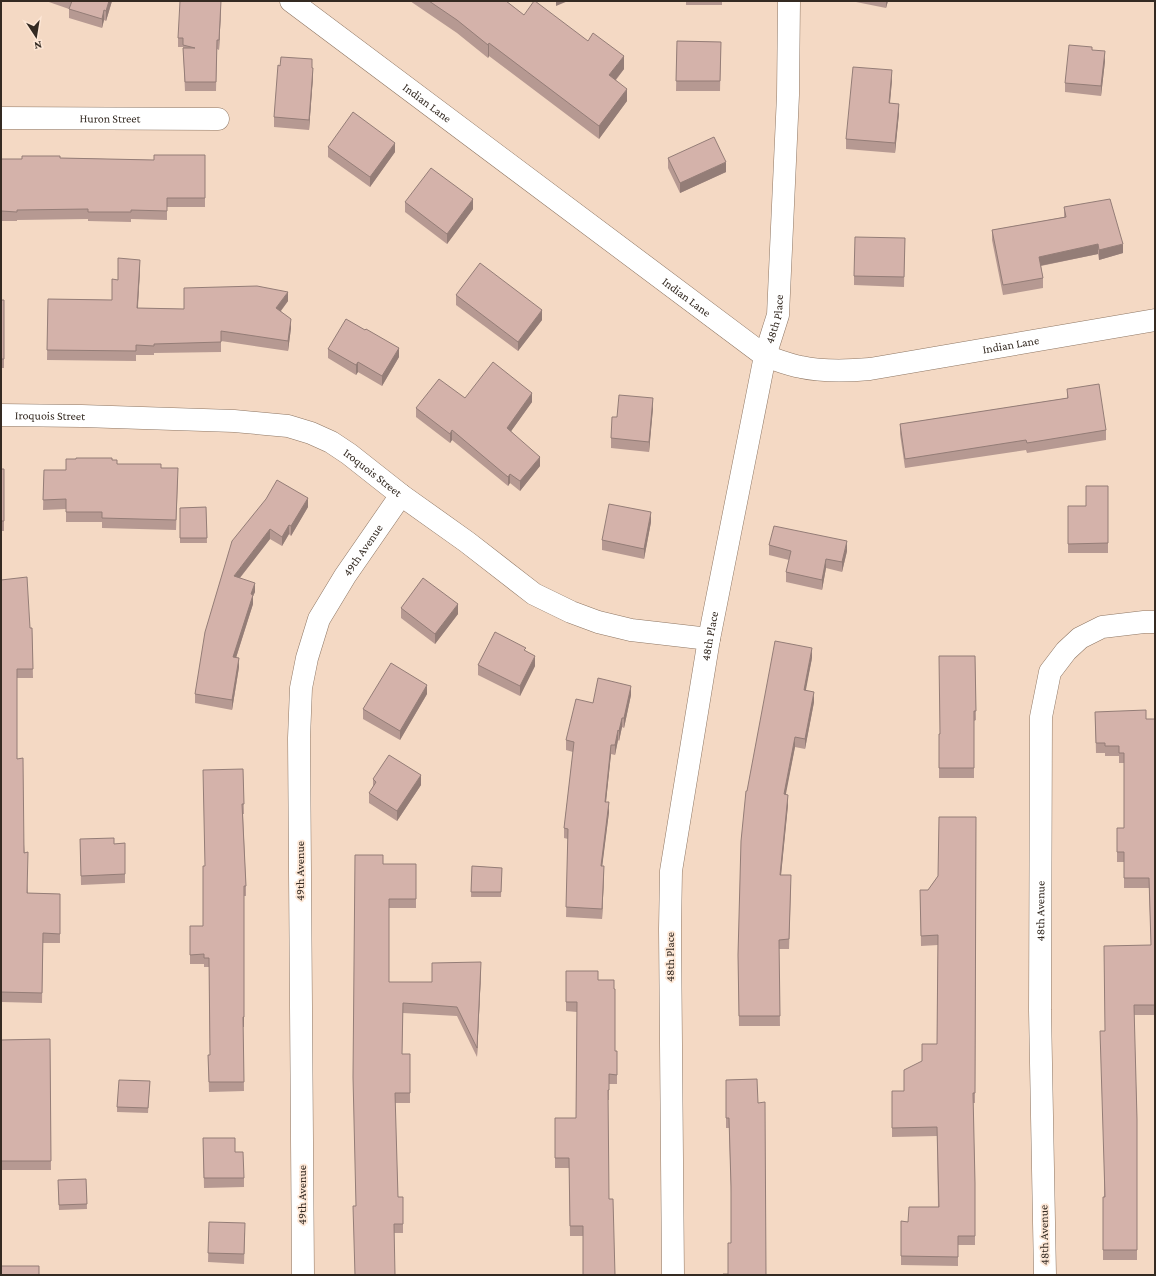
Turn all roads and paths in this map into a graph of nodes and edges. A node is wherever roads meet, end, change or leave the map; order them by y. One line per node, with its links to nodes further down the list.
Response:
1 (291, 1): 6 (street, Indian Lane)
2 (789, 1): 6 (street, 48th Place)
3 (1, 118): 4 (street, Huron Street)
4 (218, 119)
5 (1155, 320): 6 (street, Indian Lane)
6 (765, 356): 10 (street, 48th Place)
7 (1, 415): 8 (street, Iroquois Street)
8 (401, 495): 10 (street, Iroquois Street); 11 (street, 49th Avenue)
9 (1155, 622): 13 (street, 48th Avenue)
10 (709, 639): 12 (street, 48th Place)
11 (303, 1275)
12 (673, 1275)
13 (1045, 1275)

